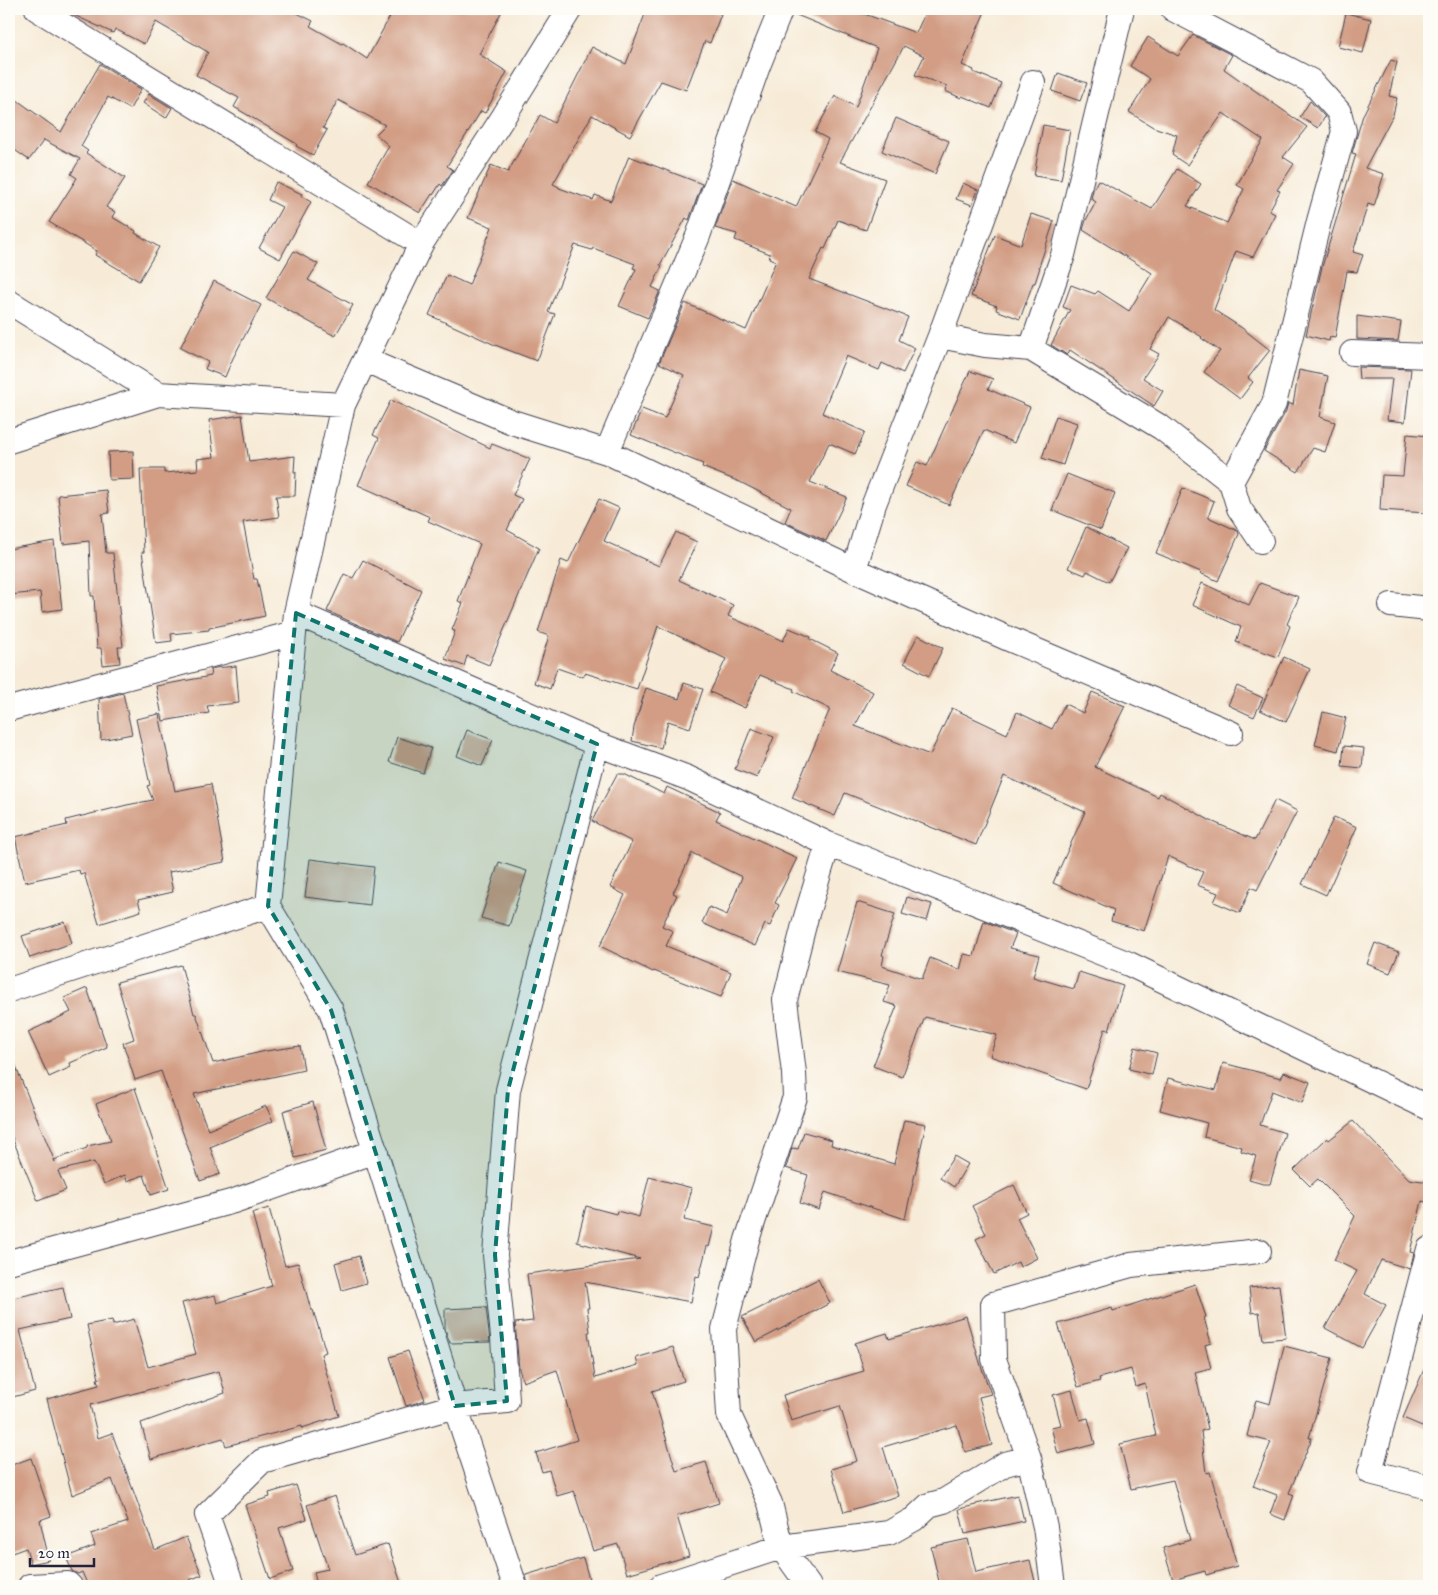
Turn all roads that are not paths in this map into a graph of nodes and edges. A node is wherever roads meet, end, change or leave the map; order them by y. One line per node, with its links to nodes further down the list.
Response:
1 (37, 9): 7 (street)
2 (570, 9): 7 (street)
3 (781, 9): 17 (street)
4 (1122, 9): 10 (street)
5 (1173, 9): 18 (street)
6 (1033, 82): 9 (street)
7 (421, 244): 13 (street)
8 (9, 302): 14 (street)
9 (940, 336): 10 (street); 20 (street)
10 (1031, 349): 18 (street)
11 (1352, 353): 12 (street)
12 (1429, 356)
13 (365, 360): 15 (street); 17 (street)
14 (158, 394): 15 (street); 16 (street)
15 (343, 404): 23 (street)
16 (9, 441)
17 (607, 452): 20 (street)
18 (1231, 482): 19 (street)
19 (1261, 541)
20 (854, 570): 25 (street)
21 (1391, 605): 22 (street)
22 (1429, 609)
23 (295, 623): 24 (street); 26 (street); 28 (street)
24 (9, 709)
25 (1231, 732)
26 (597, 744): 27 (street); 35 (street)
27 (828, 844): 30 (street); 38 (street)
28 (268, 906): 29 (street); 31 (street)
29 (9, 990)
30 (1429, 1108)
31 (376, 1151): 34 (street); 35 (street)
32 (1429, 1249): 37 (street)
33 (1259, 1251): 36 (street)
34 (9, 1262)
35 (455, 1406): 41 (street); 42 (street)
36 (1029, 1458): 38 (street); 45 (street)
37 (1429, 1487)
38 (781, 1547): 43 (street); 44 (street)
39 (30, 1586): 40 (street)
40 (70, 1586)
41 (232, 1586)
42 (515, 1586)
43 (661, 1586)
44 (808, 1586)
45 (1053, 1586)

